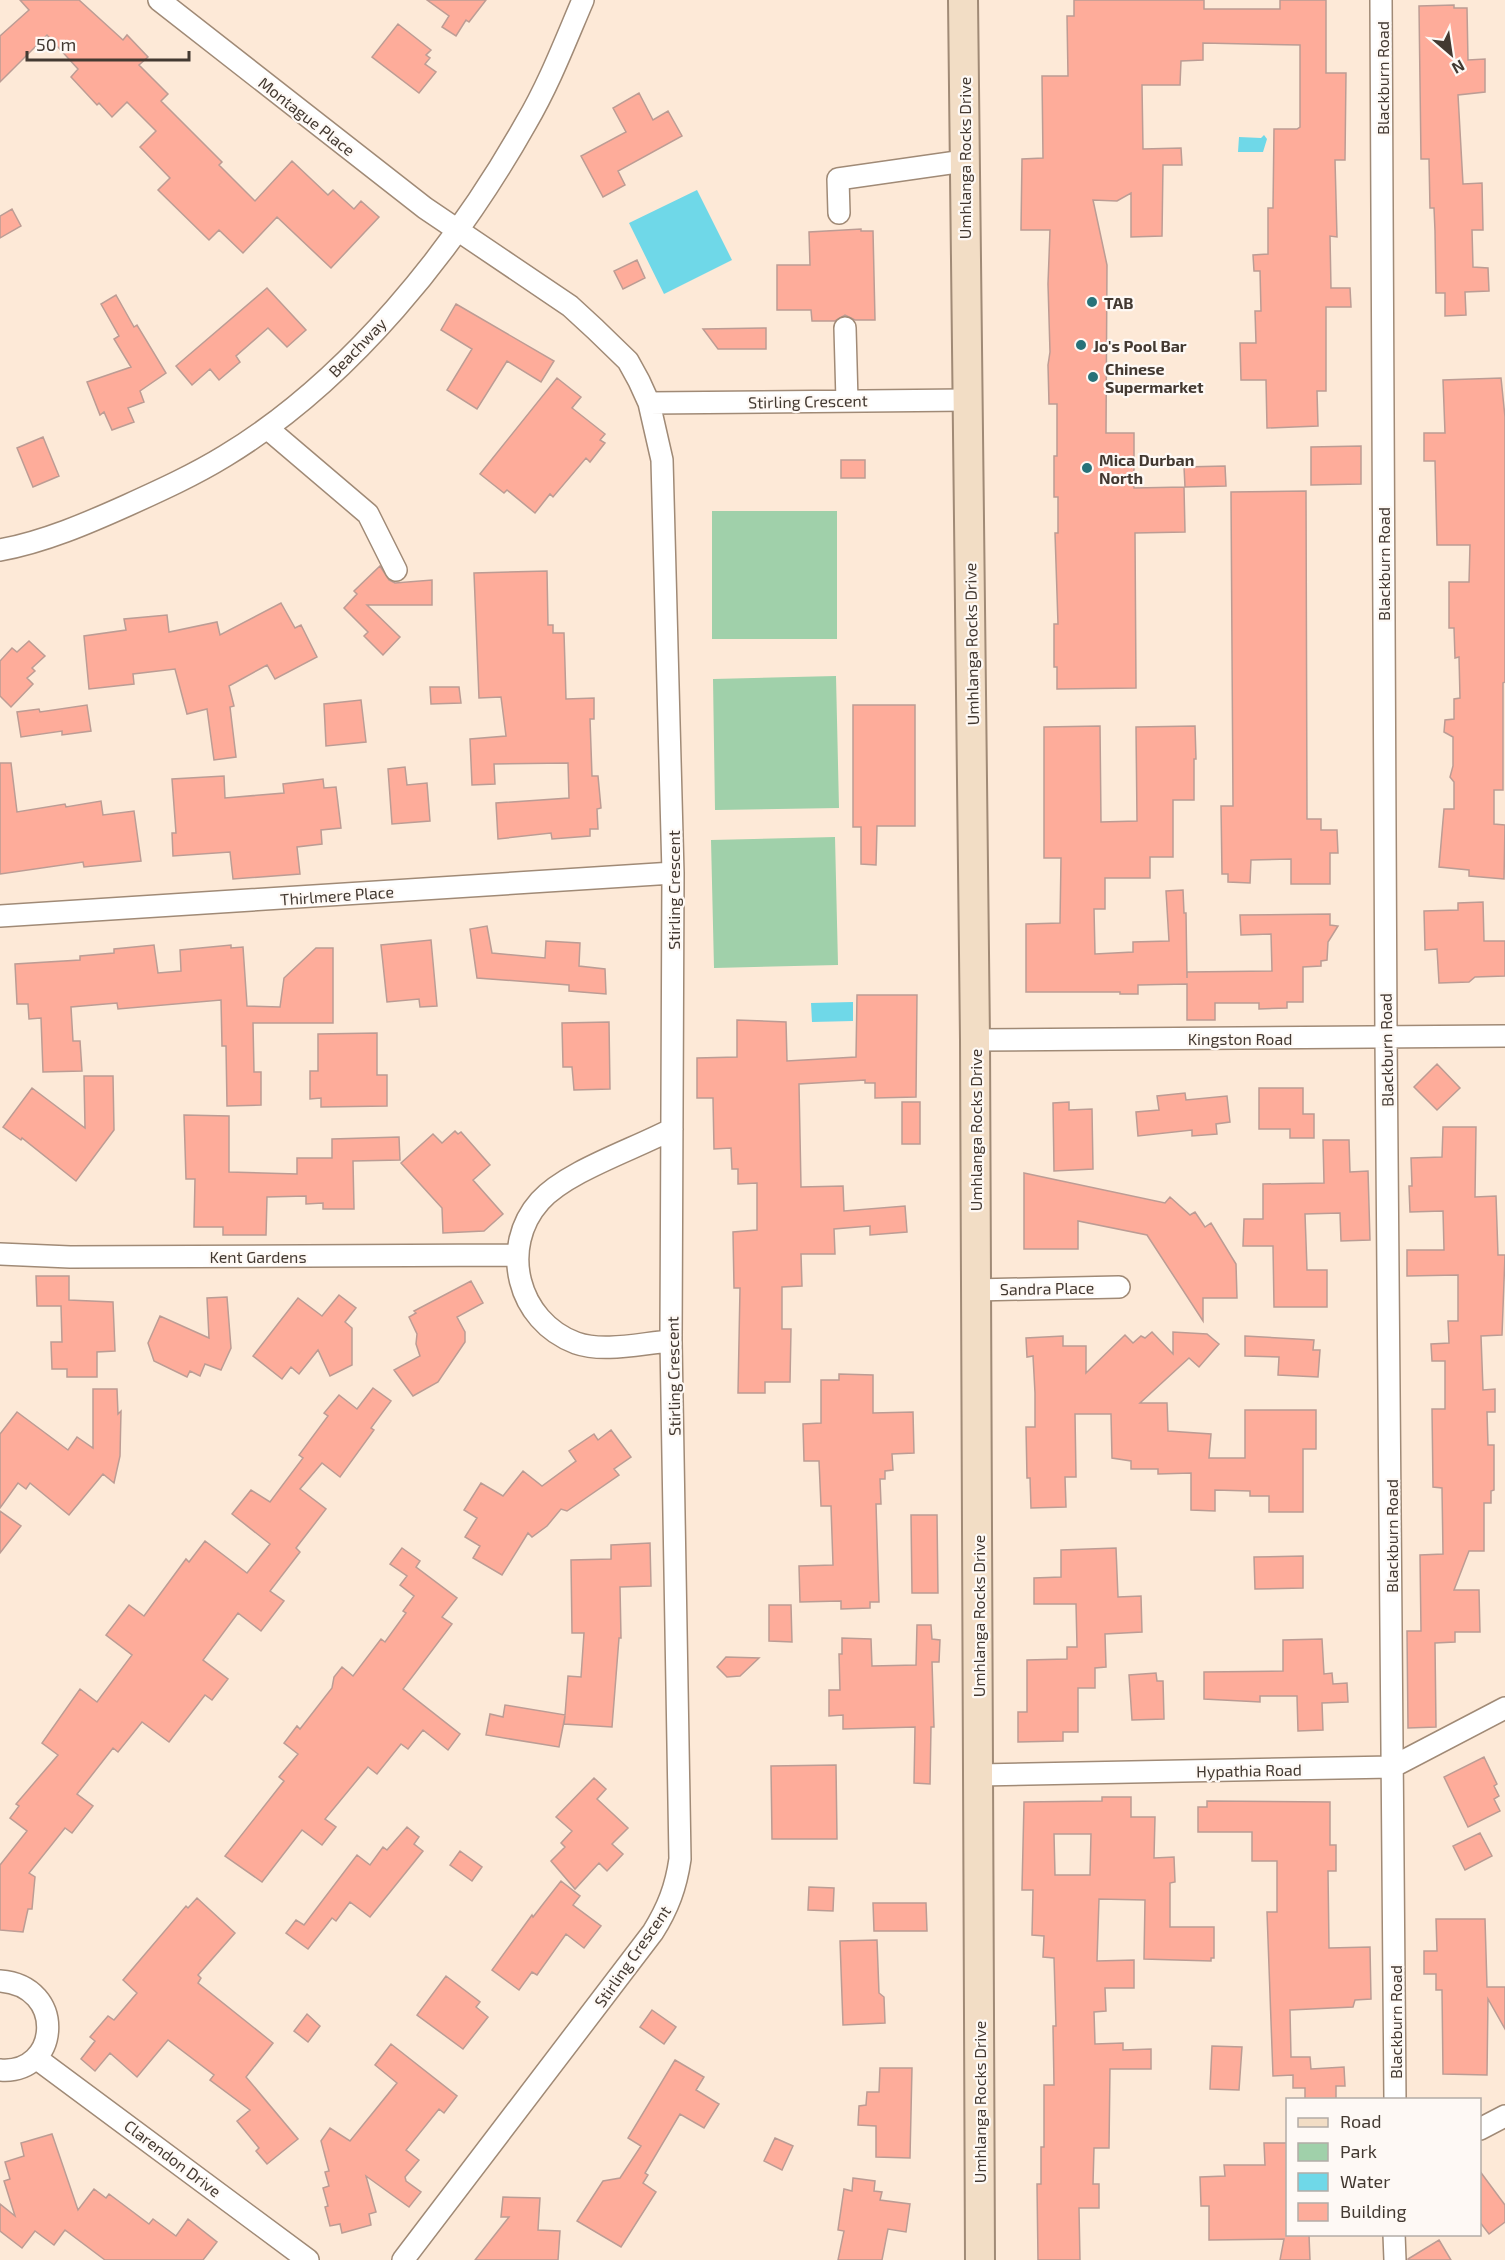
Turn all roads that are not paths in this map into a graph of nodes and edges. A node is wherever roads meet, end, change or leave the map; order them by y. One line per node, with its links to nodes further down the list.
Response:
1 (159, 0): 7 (street, Montague Place)
2 (583, 0): 7 (street, Beachway)
3 (963, 0): 5 (main road, Umhlanga Rocks Drive)
4 (1381, 0): 18 (street, Blackburn Road)
5 (964, 161): 6 (street); 9 (main road, Umhlanga Rocks Drive)
6 (839, 213)
7 (457, 230): 11 (street, Stirling Crescent); 12 (street, Beachway)
8 (845, 328): 10 (street)
9 (967, 400): 10 (street, Stirling Crescent); 19 (main road, Umhlanga Rocks Drive)
10 (847, 401): 11 (street, Stirling Crescent)
11 (649, 403): 15 (street, Stirling Crescent)
12 (267, 428): 13 (street, Beachway); 14 (street)
13 (0, 550)
14 (396, 570)
15 (673, 873): 16 (street, Thirlmere Place); 20 (street, Stirling Crescent)
16 (0, 916)
17 (1505, 1036): 18 (street, Kingston Road)
18 (1386, 1037): 19 (street, Kingston Road); 27 (street, Blackburn Road)
19 (975, 1040): 24 (main road, Umhlanga Rocks Drive)
20 (672, 1130): 22 (street); 25 (street, Stirling Crescent)
21 (0, 1254): 22 (street, Kent Gardens)
22 (515, 1255): 25 (street)
23 (1119, 1287): 24 (street, Sandra Place)
24 (975, 1290): 28 (main road, Umhlanga Rocks Drive)
25 (671, 1341): 37 (street, Stirling Crescent)
26 (1505, 1708): 27 (street, Hypathia Road)
27 (1392, 1767): 28 (street, Hypathia Road); 32 (street, Blackburn Road)
28 (979, 1775): 38 (main road, Umhlanga Rocks Drive)
29 (0, 1981): 30 (street)
30 (36, 2058): 31 (street); 36 (street, Clarendon Drive)
31 (0, 2070)
32 (1395, 2098)
33 (1505, 2116): 34 (street)
34 (1481, 2128)
35 (1394, 2236): 39 (street)
36 (308, 2260)
37 (403, 2260)
38 (980, 2260)
39 (1395, 2260)

